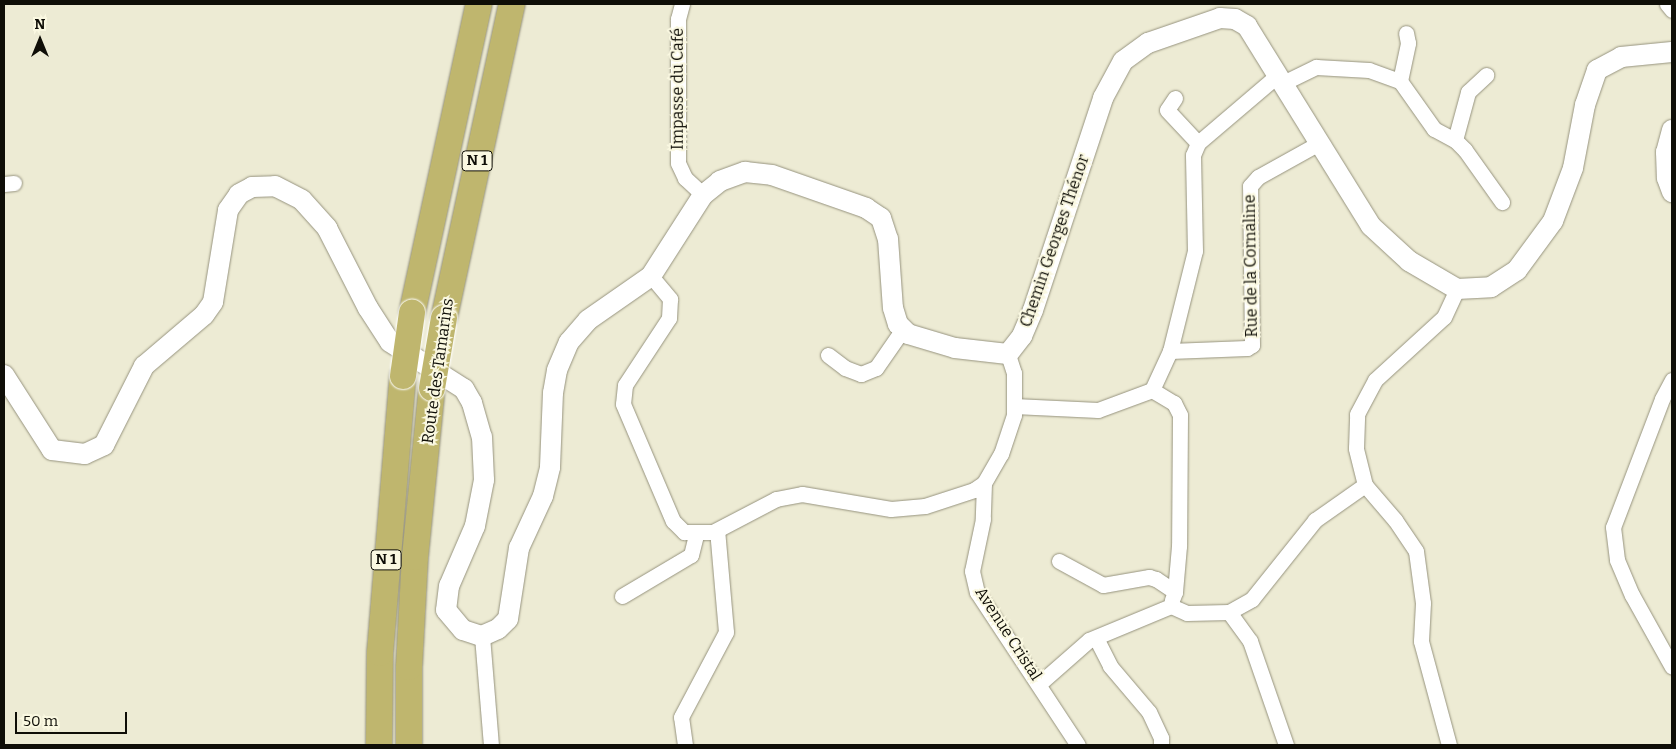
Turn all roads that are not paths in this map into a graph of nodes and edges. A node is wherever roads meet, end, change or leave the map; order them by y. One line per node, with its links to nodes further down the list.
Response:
1 (479, 4): 42 (highway, Route des Tamarins / N 1, bridge)
2 (512, 4): 27 (highway, Route des Tamarins / N 1, bridge)
3 (682, 4): 17 (street, Impasse du Café)
4 (1667, 4): 5 (street)
5 (1672, 10)
6 (1406, 33): 10 (street)
7 (1672, 52): 20 (street)
8 (1486, 75): 13 (street)
9 (1280, 79): 10 (street); 14 (street); 15 (street, Chemin Georges Thénor); 23 (street, Chemin Georges Thénor)
10 (1400, 81): 13 (street)
11 (1174, 98): 14 (street)
12 (1672, 130): 16 (street)
13 (1455, 140): 18 (street)
14 (1198, 143): 22 (street)
15 (1319, 143): 20 (street, Chemin Georges Thénor); 22 (street, Rue de la Cornaline)
16 (1672, 192)
17 (703, 195): 19 (street); 21 (street)
18 (1502, 202)
19 (652, 276): 33 (street); 38 (street)
20 (1457, 290): 31 (street)
21 (902, 329): 23 (street); 24 (street)
22 (1170, 351): 28 (street)
23 (1008, 354): 29 (street)
24 (828, 355)
25 (4, 375): 27 (street)
26 (1672, 380): 40 (street)
27 (438, 382): 38 (street); 43 (highway, Route des Tamarins / N 1)
28 (1152, 390): 29 (street); 36 (street)
29 (1014, 406): 30 (street)
30 (984, 484): 32 (street); 41 (street, Avenue Cristal)
31 (1365, 485): 37 (street); 49 (street)
32 (717, 530): 33 (street); 45 (street)
33 (696, 535): 35 (street)
34 (1059, 561): 36 (street)
35 (622, 596)
36 (1173, 599): 37 (street); 39 (street)
37 (1230, 612): 48 (street)
38 (482, 636): 44 (street)
39 (1096, 638): 41 (street); 47 (street)
40 (1672, 667)
41 (1040, 683): 46 (street, Avenue Cristal)
42 (379, 745)
43 (409, 745)
44 (491, 745)
45 (685, 745)
46 (1078, 745)
47 (1161, 745)
48 (1286, 745)
49 (1449, 745)

